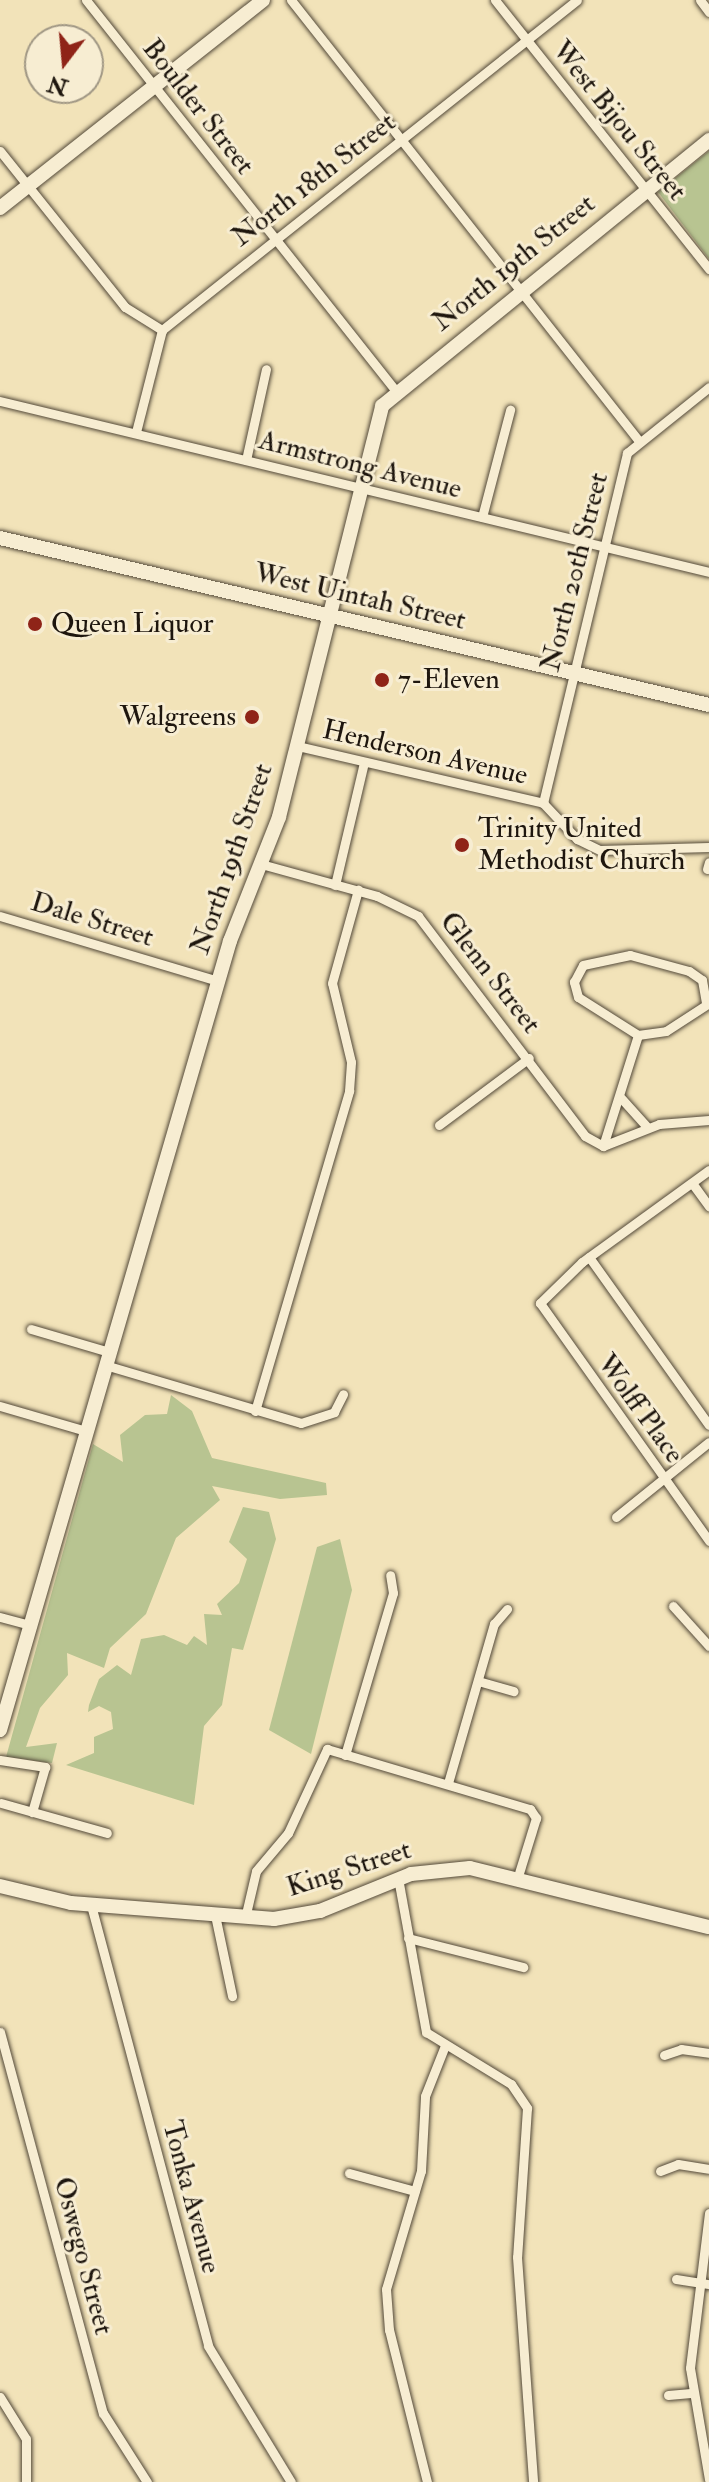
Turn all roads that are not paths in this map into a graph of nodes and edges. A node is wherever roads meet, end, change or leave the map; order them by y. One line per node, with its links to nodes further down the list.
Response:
1 (86, 0): 9 (street, Boulder Street)
2 (263, 0): 9 (street)
3 (291, 0): 10 (street)
4 (495, 0): 8 (street, West Bijou Street)
5 (577, 0): 8 (street, North 18th Street)
6 (700, 0): 7 (street)
7 (709, 12)
8 (527, 40): 10 (street, North 18th Street); 14 (street, West Bijou Street)
9 (154, 86): 13 (street); 16 (street, Boulder Street)
10 (401, 139): 16 (street, North 18th Street); 18 (street)
11 (709, 140): 14 (street, North 19th Street)
12 (0, 151): 13 (street)
13 (28, 186): 15 (street); 19 (street)
14 (646, 190): 17 (street, West Bijou Street); 18 (street, North 19th Street)
15 (0, 208)
16 (274, 239): 19 (street, North 18th Street); 22 (street, Boulder Street)
17 (709, 269)
18 (522, 293): 22 (street, North 19th Street); 26 (street)
19 (162, 330): 25 (street)
20 (266, 369): 27 (street)
21 (709, 387): 26 (street, North 20th Street)
22 (395, 390): 28 (street, North 19th Street)
23 (0, 401): 25 (street, Armstrong Avenue)
24 (510, 410): 29 (street)
25 (136, 432): 27 (street, Armstrong Avenue)
26 (639, 441): 31 (street, North 20th Street)
27 (246, 460): 28 (street, Armstrong Avenue)
28 (359, 488): 29 (street, Armstrong Avenue); 33 (street, North 19th Street)
29 (482, 517): 31 (street, Armstrong Avenue)
30 (0, 538): 33 (street, West Uintah Street)
31 (604, 546): 32 (street, Armstrong Avenue); 34 (street, North 20th Street)
32 (709, 572)
33 (329, 615): 34 (street, West Uintah Street); 36 (street, North 19th Street)
34 (574, 674): 35 (street, West Uintah Street); 38 (street, North 20th Street)
35 (709, 705)
36 (297, 746): 37 (street, Henderson Avenue); 40 (street, North 19th Street)
37 (364, 762): 38 (street, Henderson Avenue); 41 (street)
38 (543, 803): 39 (street)
39 (709, 847)
40 (261, 864): 41 (street, Glenn Street); 44 (street, North 19th Street)
41 (335, 885): 42 (street, Glenn Street)
42 (358, 890): 47 (street, Glenn Street); 61 (street)
43 (0, 916): 44 (street, Dale Street)
44 (218, 981): 58 (street, North 19th Street)
45 (707, 1002): 46 (street); 46 (street)
46 (638, 1035): 48 (street)
47 (529, 1058): 50 (street); 52 (street, Glenn Street)
48 (621, 1098): 51 (street); 52 (street)
49 (709, 1120): 51 (street)
50 (439, 1125)
51 (647, 1127): 52 (street)
52 (603, 1146)
53 (709, 1170): 54 (street)
54 (692, 1183): 55 (street); 56 (street)
55 (709, 1206)
56 (589, 1257): 62 (street); 65 (street, Wolff Place)
57 (31, 1329): 58 (street)
58 (107, 1359): 61 (street); 63 (street, North 19th Street)
59 (343, 1394): 61 (street)
60 (0, 1406): 63 (street)
61 (255, 1411)
62 (709, 1425)
63 (86, 1431): 72 (street, North 19th Street)
64 (709, 1442): 65 (street)
65 (660, 1476): 66 (street); 67 (street, Wolff Place)
66 (616, 1517)
67 (709, 1541)
68 (390, 1575): 77 (street)
69 (673, 1606): 73 (street)
70 (507, 1609): 74 (street)
71 (0, 1617): 72 (street)
72 (30, 1625): 76 (street, North 19th Street)
73 (709, 1646)
74 (478, 1681): 75 (street); 79 (street)
75 (514, 1691)
76 (0, 1730)
77 (345, 1755): 79 (street); 88 (street)
78 (0, 1760): 81 (street)
79 (448, 1783): 83 (street)
80 (1, 1803): 81 (street)
81 (32, 1812): 82 (street)
82 (107, 1833)
83 (518, 1876): 84 (street, King Street); 89 (street, King Street)
84 (398, 1878): 88 (street, King Street); 90 (street)
85 (0, 1886): 86 (street, King Street)
86 (91, 1905): 87 (street, King Street); 111 (street, Tonka Avenue)
87 (215, 1915): 88 (street, King Street); 92 (street)
88 (245, 1918)
89 (709, 1927)
90 (408, 1938): 91 (street); 94 (street)
91 (523, 1967)
92 (232, 1996)
93 (0, 2032): 110 (street, Oswego Street)
94 (444, 2048): 100 (street); 113 (street)
95 (709, 2053): 96 (street)
96 (664, 2055)
97 (709, 2169): 98 (street)
98 (660, 2171)
99 (349, 2173): 100 (street)
100 (415, 2191): 112 (street)
101 (709, 2213): 103 (street)
102 (676, 2279): 103 (street)
103 (697, 2282): 104 (street); 105 (street)
104 (709, 2284)
105 (691, 2393): 106 (street); 108 (street)
106 (668, 2395)
107 (0, 2397): 109 (street)
108 (709, 2479)
109 (26, 2482)
110 (147, 2482)
111 (290, 2482)
112 (427, 2482)
113 (533, 2482)

